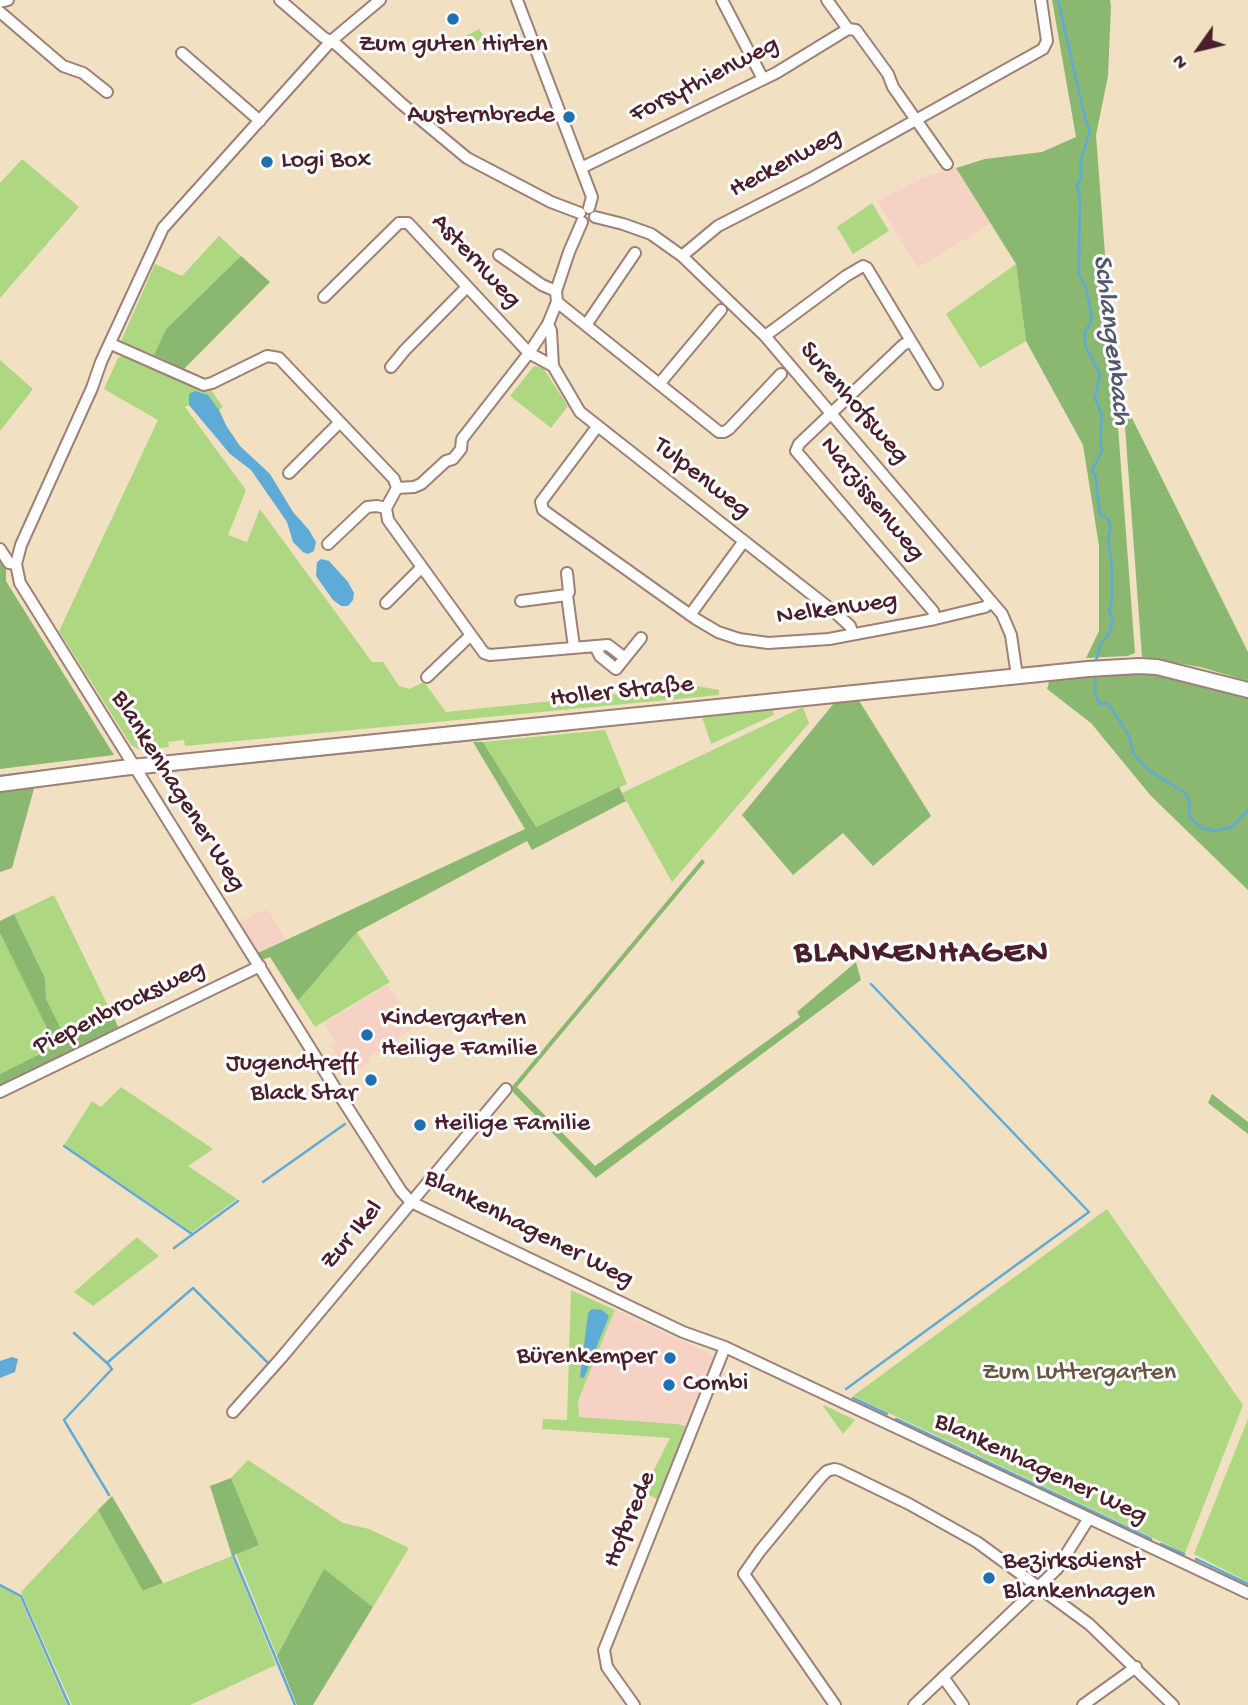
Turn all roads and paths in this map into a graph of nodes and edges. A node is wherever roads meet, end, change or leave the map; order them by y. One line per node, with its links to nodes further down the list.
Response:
1 (8, 0): 8 (street)
2 (280, 0): 11 (street, Surenhofsweg)
3 (380, 0): 11 (street)
4 (517, 0): 18 (street)
5 (722, 0): 13 (street)
6 (827, 0): 10 (street)
7 (1041, 0): 15 (street, Heckenweg)
8 (0, 2)
9 (0, 12): 14 (street)
10 (848, 29): 13 (street, Forsythienweg); 15 (street)
11 (331, 41): 16 (street); 19 (street, Surenhofsweg)
12 (182, 53): 16 (street)
13 (763, 79): 18 (street, Forsythienweg)
14 (107, 92)
15 (917, 120): 17 (street); 22 (street, Heckenweg)
16 (260, 121): 31 (street)
17 (947, 164)
18 (581, 168): 19 (street)
19 (587, 215): 22 (street, Surenhofsweg); 25 (street)
20 (635, 253): 28 (street)
21 (499, 254): 25 (street)
22 (682, 256): 29 (street, Surenhofsweg)
23 (467, 287): 24 (street, Asternweg); 32 (street, Asternweg); 34 (street)
24 (324, 297)
25 (556, 297): 27 (street); 28 (street)
26 (721, 310): 36 (street)
27 (548, 324): 32 (street); 33 (street)
28 (586, 325): 36 (street)
29 (765, 336): 30 (street); 38 (street, Surenhofsweg)
30 (911, 341): 37 (street); 38 (street)
31 (111, 344): 39 (street); 47 (street)
32 (529, 353): 33 (street); 42 (street)
33 (553, 366): 40 (street, Tulpenweg)
34 (391, 367)
35 (782, 374): 36 (street)
36 (660, 383)
37 (937, 384)
38 (832, 414): 52 (street, Surenhofsweg); 55 (street, Narzissenweg)
39 (340, 422): 41 (street); 42 (street)
40 (597, 427): 44 (street, Tulpenweg); 54 (street, Nelkenweg)
41 (289, 473)
42 (397, 488): 43 (street)
43 (386, 508): 45 (street); 48 (street)
44 (744, 541): 54 (street); 57 (street, Tulpenweg)
45 (328, 544)
46 (0, 549): 47 (street, Blankenhagener Weg)
47 (16, 564): 63 (street, Blankenhagener Weg)
48 (422, 567): 53 (street); 56 (street)
49 (567, 573): 50 (street)
50 (567, 595): 51 (street); 59 (street)
51 (520, 601)
52 (992, 602): 55 (street, Nelkenweg); 60 (street, Surenhofsweg)
53 (386, 603)
54 (690, 615): 57 (street, Nelkenweg)
55 (935, 619): 57 (street, Nelkenweg)
56 (471, 635): 59 (street); 61 (street)
57 (853, 635)
58 (641, 638): 59 (street)
59 (574, 647)
60 (1017, 676): 62 (street, Holler Straße); 63 (street, Holler Straße)
61 (427, 677)
62 (1248, 690)
63 (134, 767): 64 (street, Holler Straße); 65 (street, Blankenhagener Weg)
64 (0, 784)
65 (260, 966): 67 (street, Piepenbrocksweg); 68 (street, Blankenhagener Weg)
66 (506, 1089): 68 (street, Zur Ikel)
67 (0, 1092)
68 (411, 1202): 69 (street, Blankenhagener Weg); 70 (street, Zur Ikel)
69 (725, 1347): 71 (street, Blankenhagener Weg); 76 (street, Hofbrede)
70 (233, 1412)
71 (1089, 1518): 72 (street); 73 (street, Blankenhagener Weg)
72 (1039, 1586): 74 (street); 75 (street); 77 (street)
73 (1248, 1593)
74 (1136, 1667): 80 (street); 81 (street)
75 (943, 1677): 78 (street); 79 (street)
76 (634, 1705)
77 (835, 1705)
78 (914, 1705)
79 (963, 1705)
80 (1083, 1705)
81 (1173, 1705)

